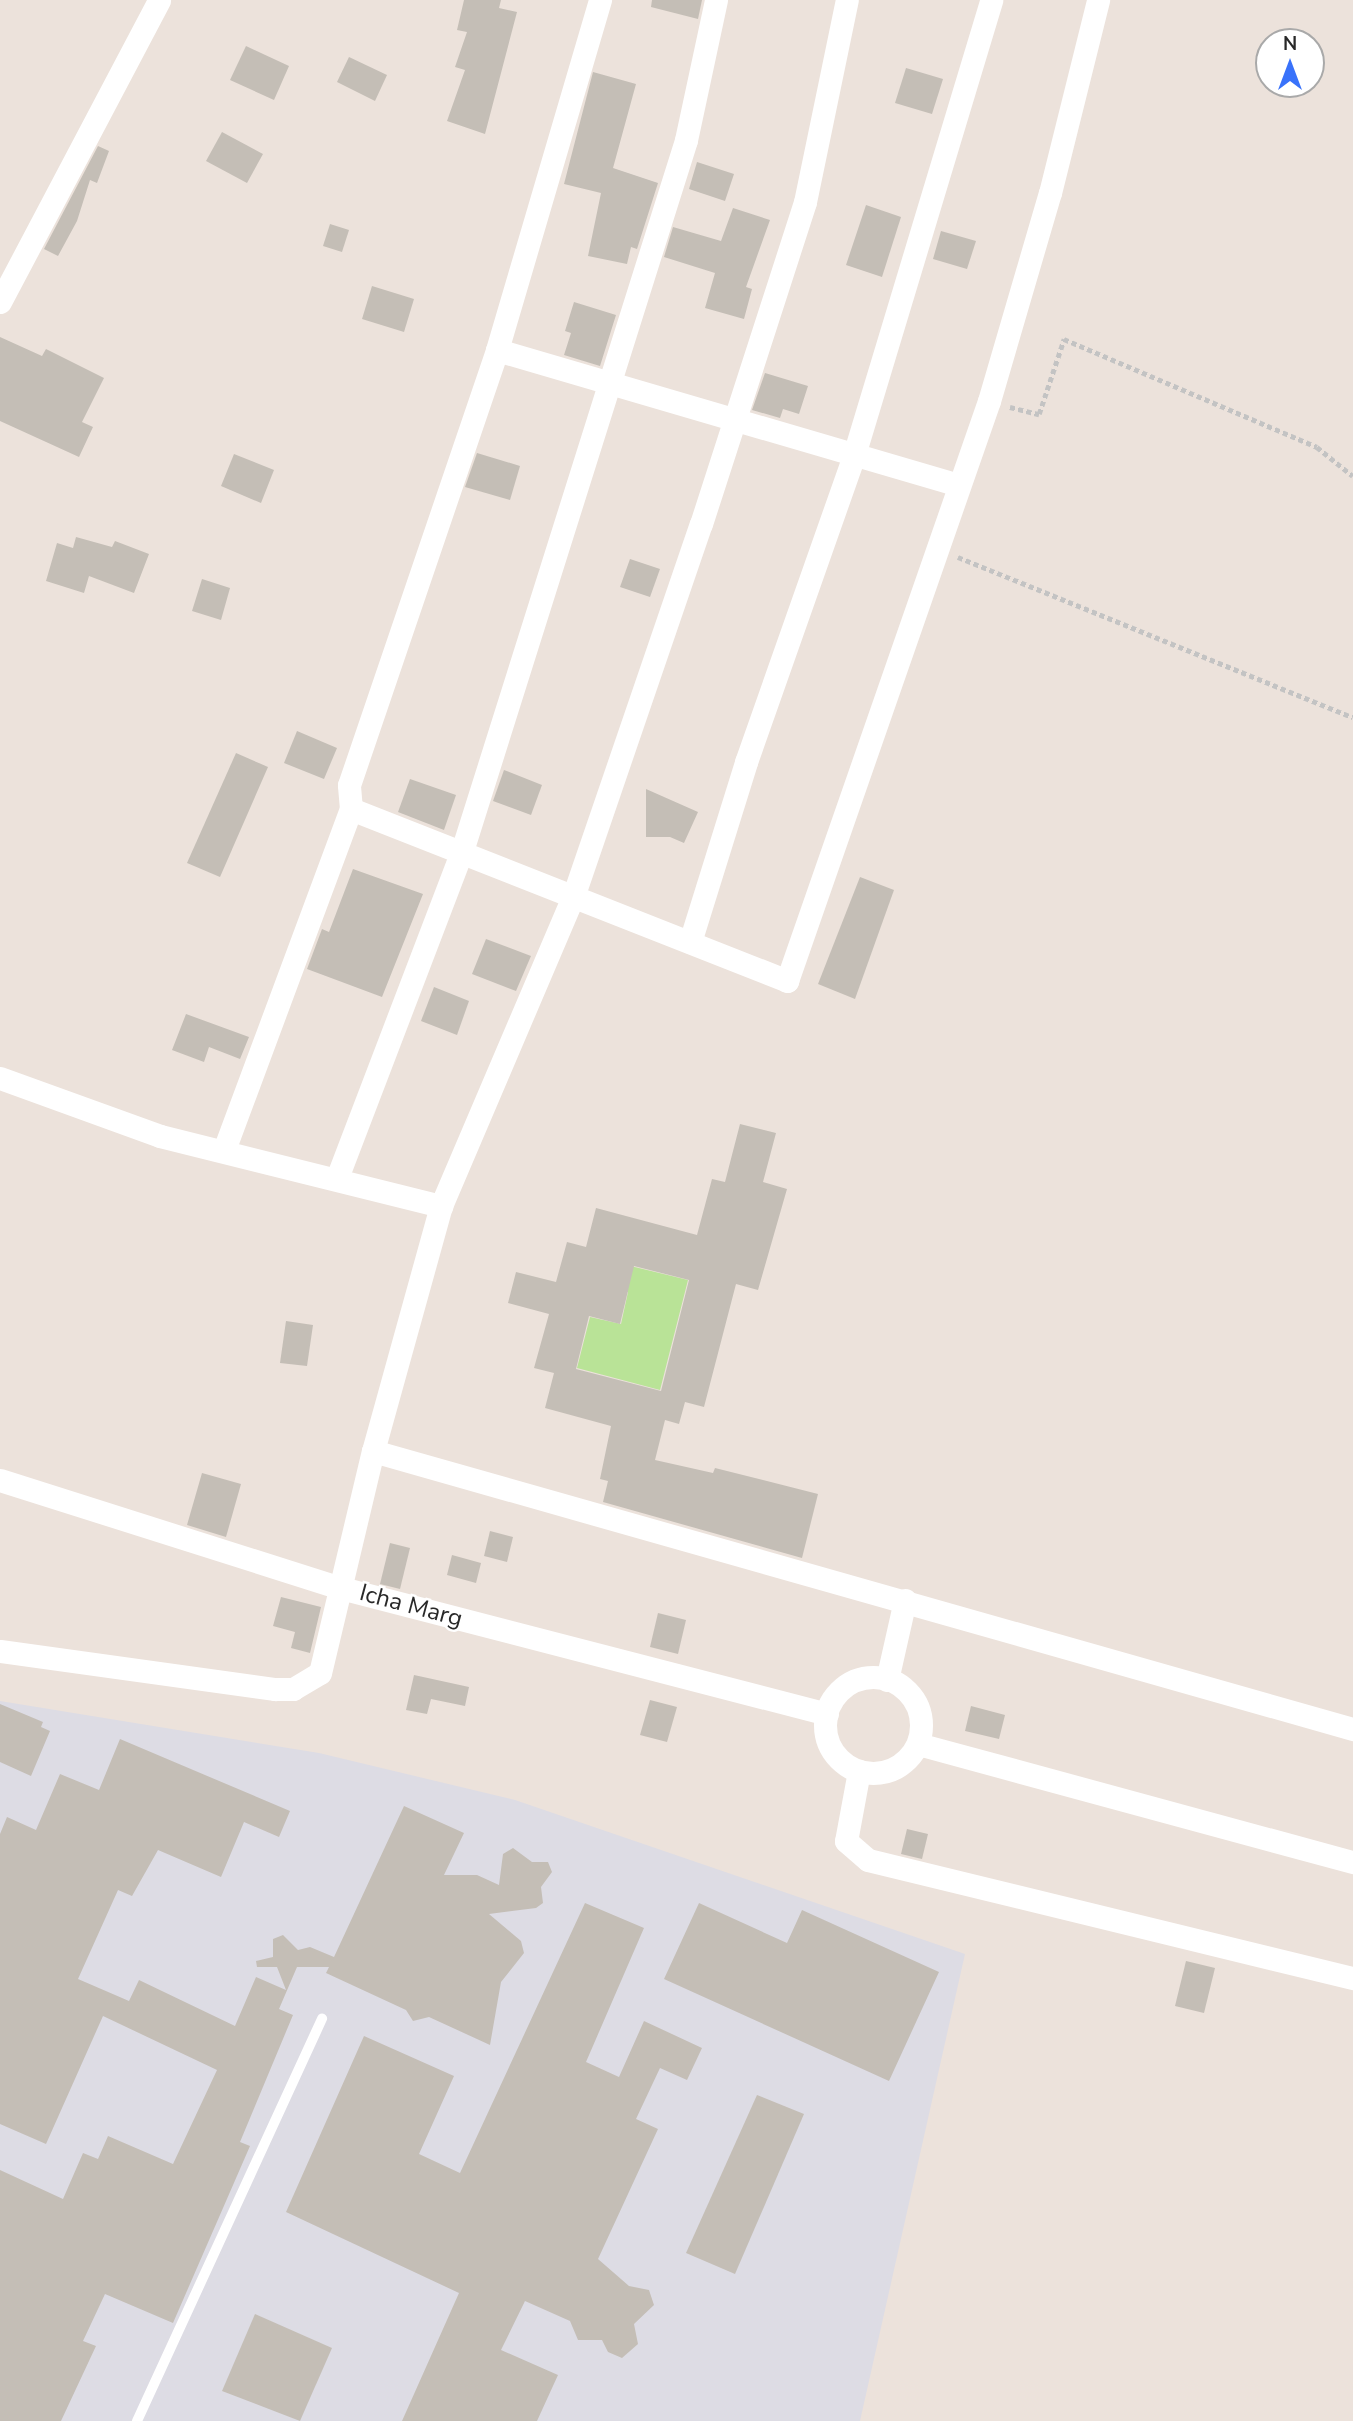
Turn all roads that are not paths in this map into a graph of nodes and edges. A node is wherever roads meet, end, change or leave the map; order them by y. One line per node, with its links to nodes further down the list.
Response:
1 (159, 0): 7 (street)
2 (600, 0): 8 (street)
3 (716, 0): 9 (street)
4 (848, 0): 10 (street)
5 (991, 0): 11 (street)
6 (1098, 0): 12 (street)
7 (0, 302)
8 (497, 350): 9 (street); 13 (street)
9 (613, 383): 10 (street); 14 (street)
10 (732, 417): 11 (street); 15 (street)
11 (854, 454): 12 (street); 16 (street)
12 (959, 485): 16 (street)
13 (351, 809): 14 (street); 18 (street)
14 (462, 851): 15 (street); 19 (street)
15 (573, 897): 16 (street); 20 (street)
16 (690, 942)
17 (0, 1078): 18 (street)
18 (224, 1150): 19 (street)
19 (337, 1178): 20 (street)
20 (441, 1206): 21 (street)
21 (373, 1451): 23 (street); 24 (street)
22 (0, 1480): 23 (street, Icha Marg)
23 (341, 1588): 25 (street); 27 (street, Icha Marg)
24 (905, 1601): 26 (street); 28 (street)
25 (0, 1651)
26 (887, 1680): 27 (street); 29 (street)
27 (827, 1714): 30 (street)
28 (1353, 1729)
29 (918, 1744): 30 (street); 31 (street)
30 (859, 1771): 32 (street)
31 (1353, 1862)
32 (1353, 1978)
33 (322, 2019): 34 (lane)
34 (137, 2421)

